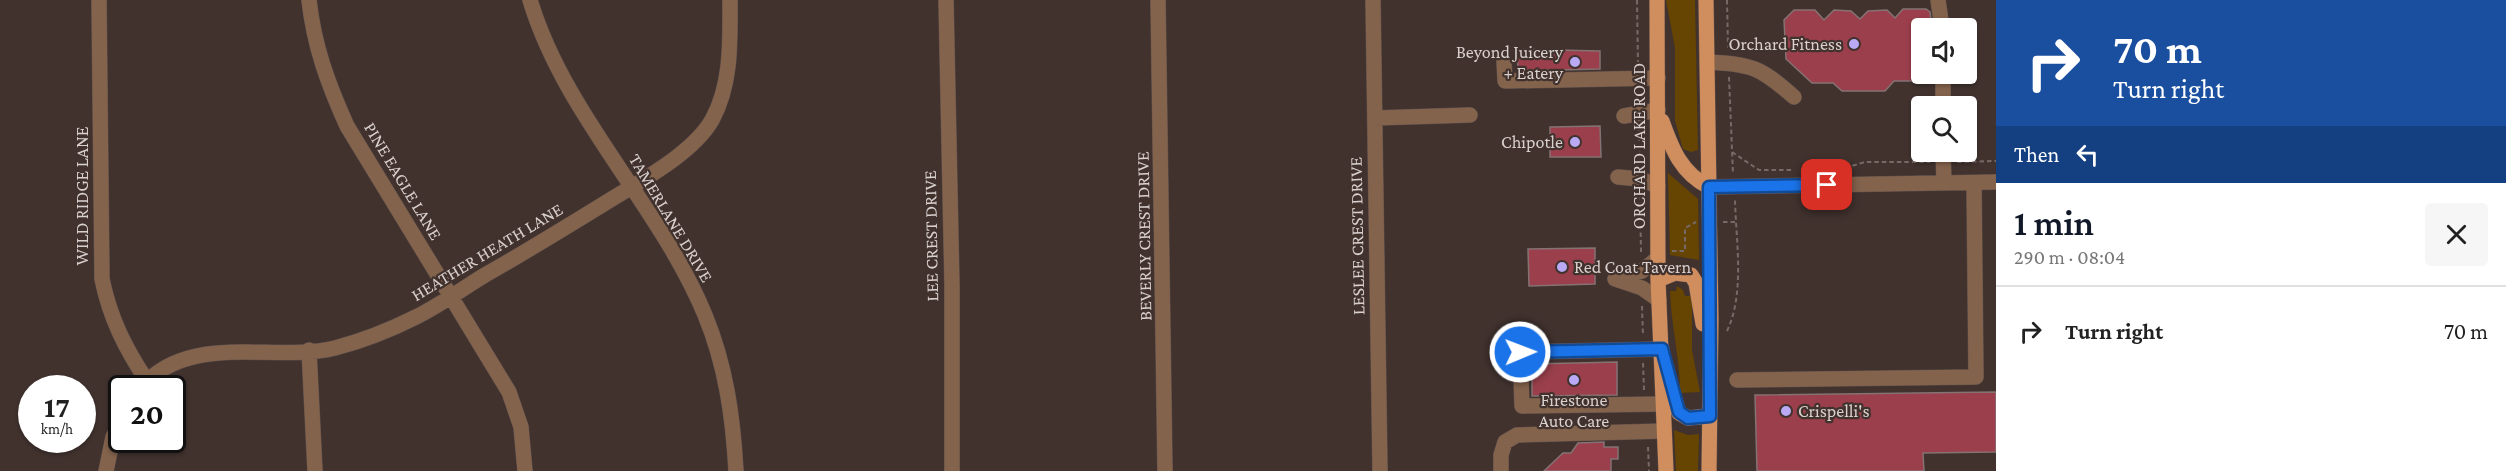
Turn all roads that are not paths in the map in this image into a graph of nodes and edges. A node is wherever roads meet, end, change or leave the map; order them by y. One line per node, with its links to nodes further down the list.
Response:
1 (99, 0): 34 (street, WILD RIDGE LANE)
2 (309, 0): 30 (street, PINE EAGLE LANE)
3 (530, 0): 27 (street, TAMERLANE DRIVE)
4 (730, 0): 27 (street, HEATHER HEATH LANE)
5 (946, 0): 46 (street, LEE CREST DRIVE)
6 (1158, 0): 47 (street, BEVERLY CREST DRIVE)
7 (1372, 0): 19 (street, LESLEE CREST DRIVE)
8 (1657, 0): 14 (main road, ORCHARD LAKE ROAD)
9 (1706, 0): 13 (main road)
10 (1938, 0): 11 (street)
11 (1941, 18)
12 (1504, 62): 14 (street)
13 (1707, 62): 15 (street); 26 (main road)
14 (1658, 78): 16 (main road, ORCHARD LAKE ROAD)
15 (1794, 97)
16 (1658, 110): 18 (street); 25 (main road, ORCHARD LAKE ROAD); 26 (main road)
17 (1470, 115): 19 (street)
18 (1632, 115)
19 (1376, 118): 48 (street, LESLEE CREST DRIVE)
20 (1943, 162): 23 (street)
21 (1618, 177): 25 (street)
22 (1996, 182): 24 (street)
23 (1944, 183): 24 (street); 26 (street)
24 (1974, 183): 36 (street)
25 (1658, 186): 28 (main road, ORCHARD LAKE ROAD)
26 (1709, 187): 37 (main road)
27 (630, 188): 30 (street, HEATHER HEATH LANE); 45 (street, TAMERLANE DRIVE)
28 (1665, 255): 29 (main road, ORCHARD LAKE ROAD); 31 (street)
29 (1658, 280): 31 (main road, ORCHARD LAKE ROAD); 37 (main road)
30 (451, 297): 32 (street, HEATHER HEATH LANE); 44 (street, PINE EAGLE LANE)
31 (1659, 300): 33 (main road, ORCHARD LAKE ROAD)
32 (309, 350): 35 (street, HEATHER HEATH LANE); 43 (street)
33 (1662, 352): 38 (main road, ORCHARD LAKE ROAD); 38 (street); 39 (main road)
34 (139, 375)
35 (159, 375)
36 (1737, 380)
37 (1710, 381): 39 (main road)
38 (1663, 404): 40 (main road, ORCHARD LAKE ROAD)
39 (1710, 416): 51 (main road)
40 (1664, 431): 49 (street); 50 (main road, ORCHARD LAKE ROAD)
41 (109, 453): 42 (street)
42 (106, 471)
43 (315, 471)
44 (525, 471)
45 (736, 471)
46 (952, 471)
47 (1166, 471)
48 (1380, 471)
49 (1501, 471)
50 (1666, 471)
51 (1709, 471)

